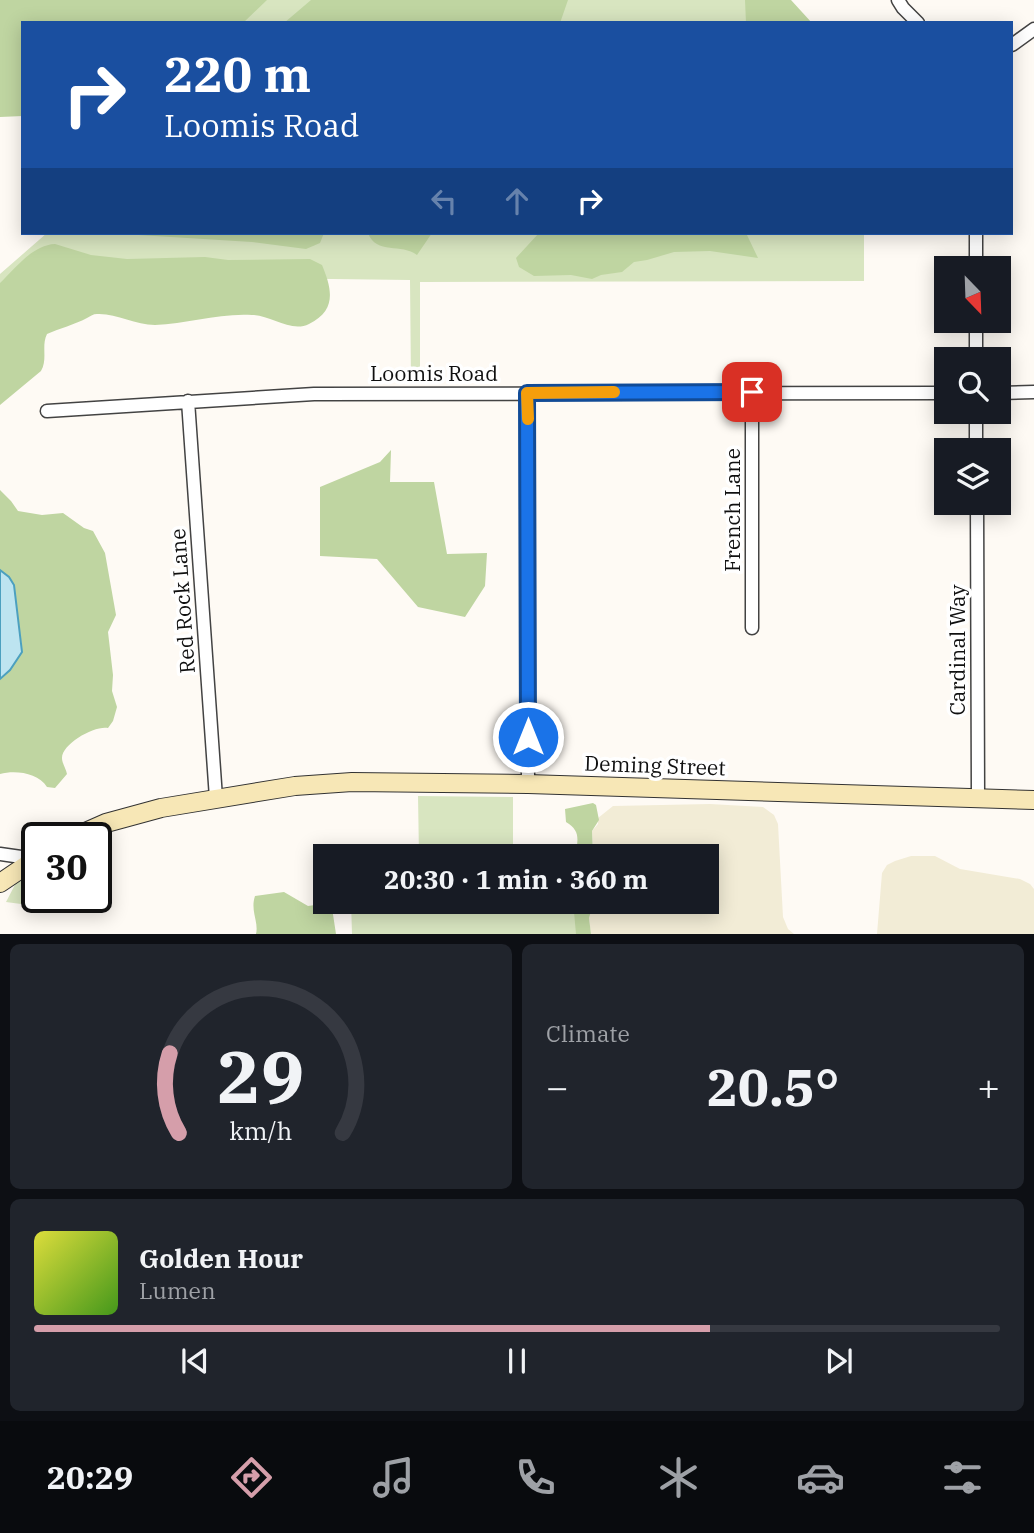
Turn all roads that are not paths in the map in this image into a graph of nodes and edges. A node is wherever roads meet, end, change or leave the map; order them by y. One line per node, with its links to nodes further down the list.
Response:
1 (898, 0): 2 (street)
2 (916, 21)
3 (1034, 29): 4 (street)
4 (1013, 44)
5 (976, 235): 6 (street)
6 (976, 256)
7 (752, 392): 9 (street, Loomis Road); 10 (street, Loomis Road); 15 (street, French Lane)
8 (1034, 392): 11 (street)
9 (527, 393): 12 (street, Loomis Road); 16 (street)
10 (934, 393)
11 (1011, 393)
12 (188, 401): 13 (street, Loomis Road); 18 (street, Red Rock Lane)
13 (47, 411)
14 (977, 515): 17 (street, Cardinal Way)
15 (752, 628)
16 (528, 784): 17 (street, Deming Street); 18 (street, Deming Street)
17 (978, 797): 19 (street, Deming Street)
18 (216, 798): 20 (street, Deming Street)
19 (1034, 800)
20 (110, 822)
21 (0, 854): 22 (street)
22 (21, 857)
23 (21, 869): 24 (street)
24 (0, 883)

